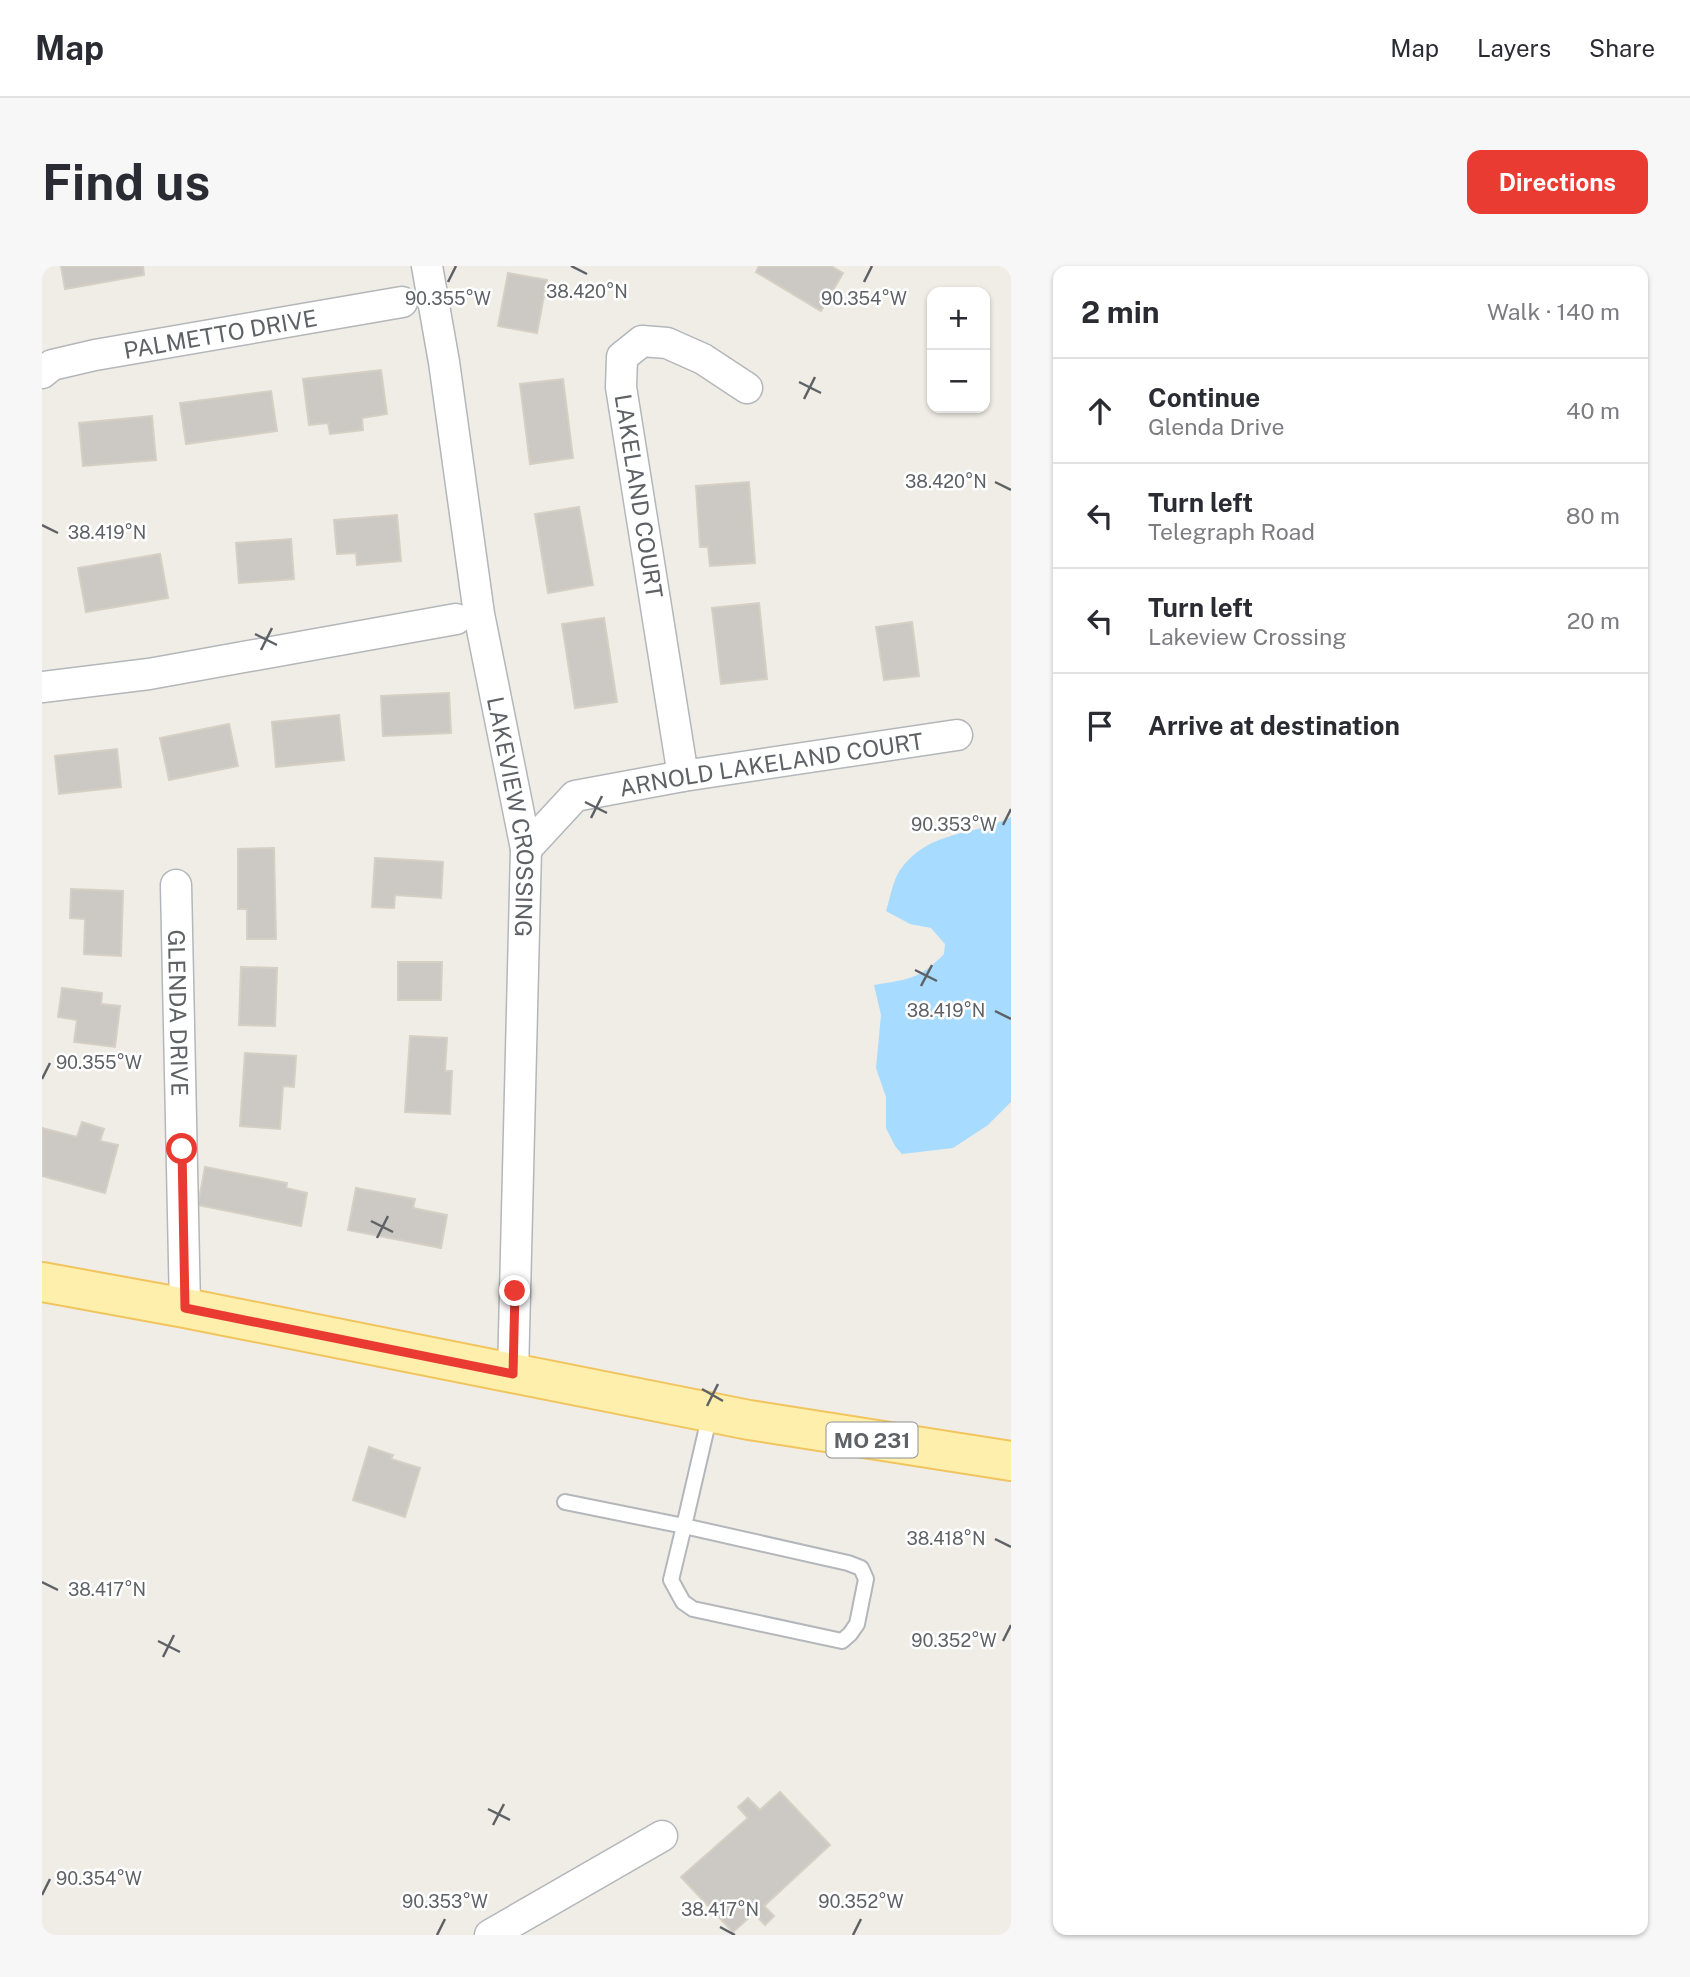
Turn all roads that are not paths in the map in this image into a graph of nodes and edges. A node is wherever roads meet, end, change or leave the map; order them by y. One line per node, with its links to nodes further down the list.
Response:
1 (427, 266): 9 (street, LAKEVIEW CROSSING)
2 (402, 302): 3 (street, PALMETTO DRIVE)
3 (42, 373)
4 (747, 388): 8 (street, LAKELAND COURT)
5 (456, 619): 6 (street)
6 (42, 686)
7 (957, 735): 8 (street, ARNOLD LAKELAND COURT)
8 (682, 776): 9 (street, ARNOLD LAKELAND COURT)
9 (526, 849): 13 (street, LAKEVIEW CROSSING)
10 (176, 885): 12 (street, GLENDA DRIVE)
11 (42, 1282): 12 (main road, MO 231)
12 (185, 1308): 13 (main road, MO 231)
13 (513, 1374): 14 (main road, MO 231)
14 (710, 1413): 15 (main road, MO 231); 17 (lane)
15 (1006, 1456)
16 (565, 1502): 17 (lane)
17 (684, 1526): 17 (lane)
18 (662, 1836): 19 (street)
19 (490, 1935)

